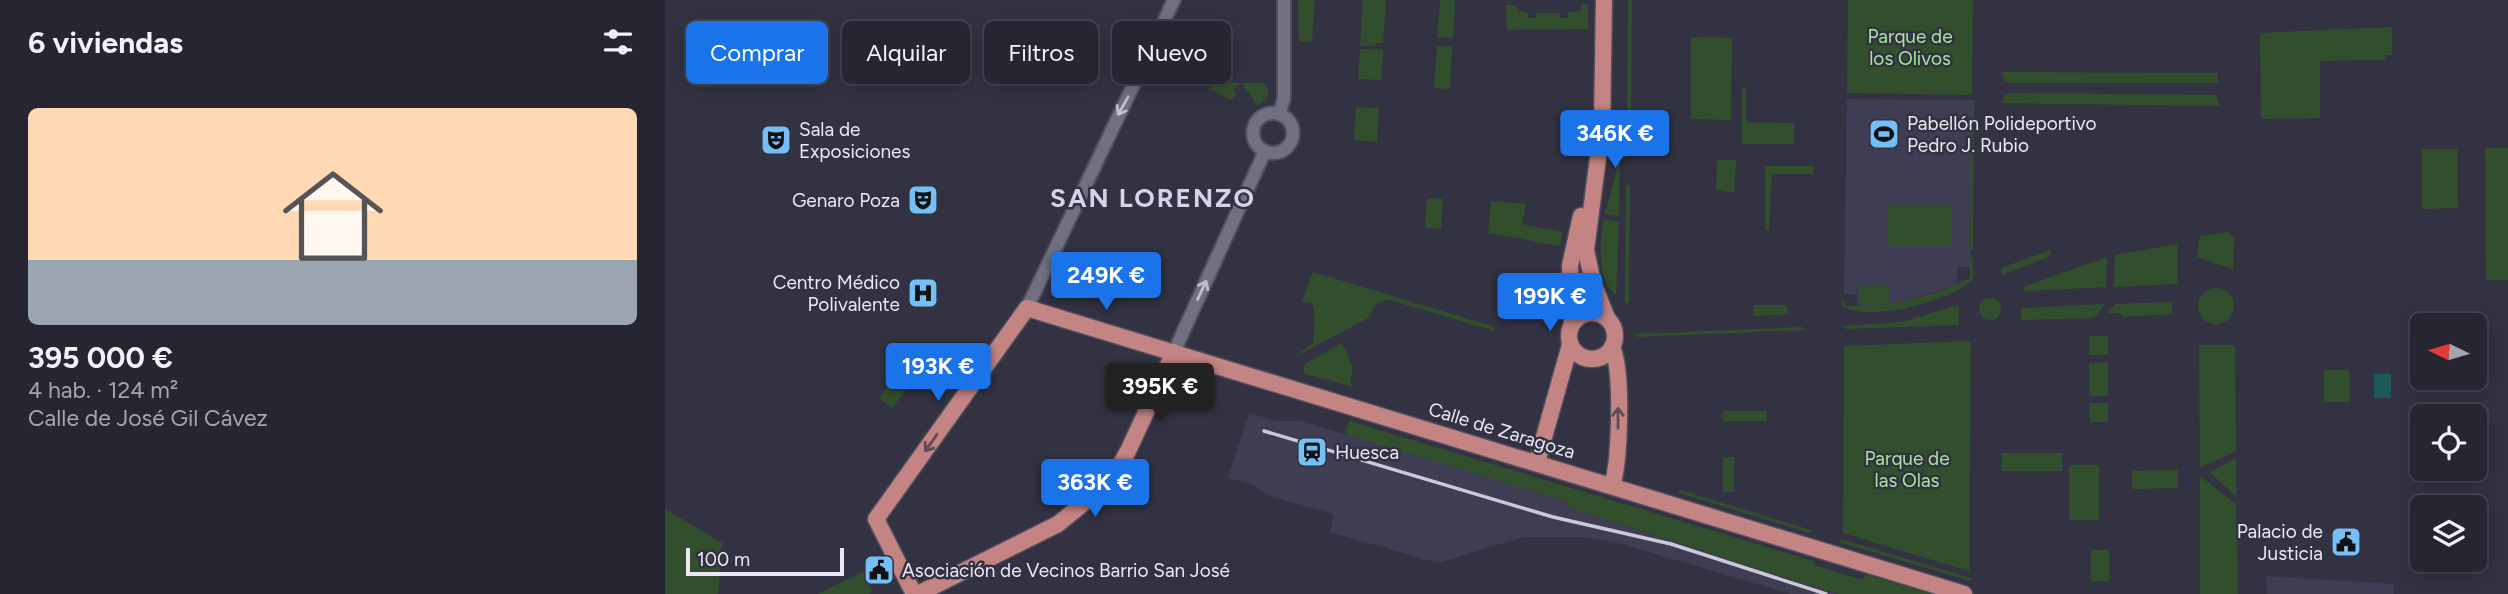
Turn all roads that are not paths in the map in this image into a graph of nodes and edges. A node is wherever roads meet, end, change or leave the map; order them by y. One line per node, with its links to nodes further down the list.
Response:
1 (1174, 0): 7 (street, one-way to 7)
2 (1284, 0): 4 (street)
3 (1604, 0): 6 (main road)
4 (1279, 114): 5 (street); 5 (street)
5 (1265, 151): 12 (street, one-way to 5)
6 (1592, 190): 8 (main road); 9 (main road)
7 (1027, 308): 12 (main road, Calle de Zaragoza); 15 (main road, one-way to 15)
8 (1607, 318): 9 (main road); 11 (main road)
9 (1572, 324): 10 (main road)
10 (1570, 345): 11 (main road); 13 (main road)
11 (1612, 347): 14 (main road, one-way to 11)
12 (1174, 352): 13 (main road, Calle de Zaragoza); 15 (main road)
13 (1537, 462): 14 (main road, Calle de Zaragoza)
14 (1612, 486): 16 (main road, Calle de Zaragoza)
15 (916, 594)
16 (1964, 594)

